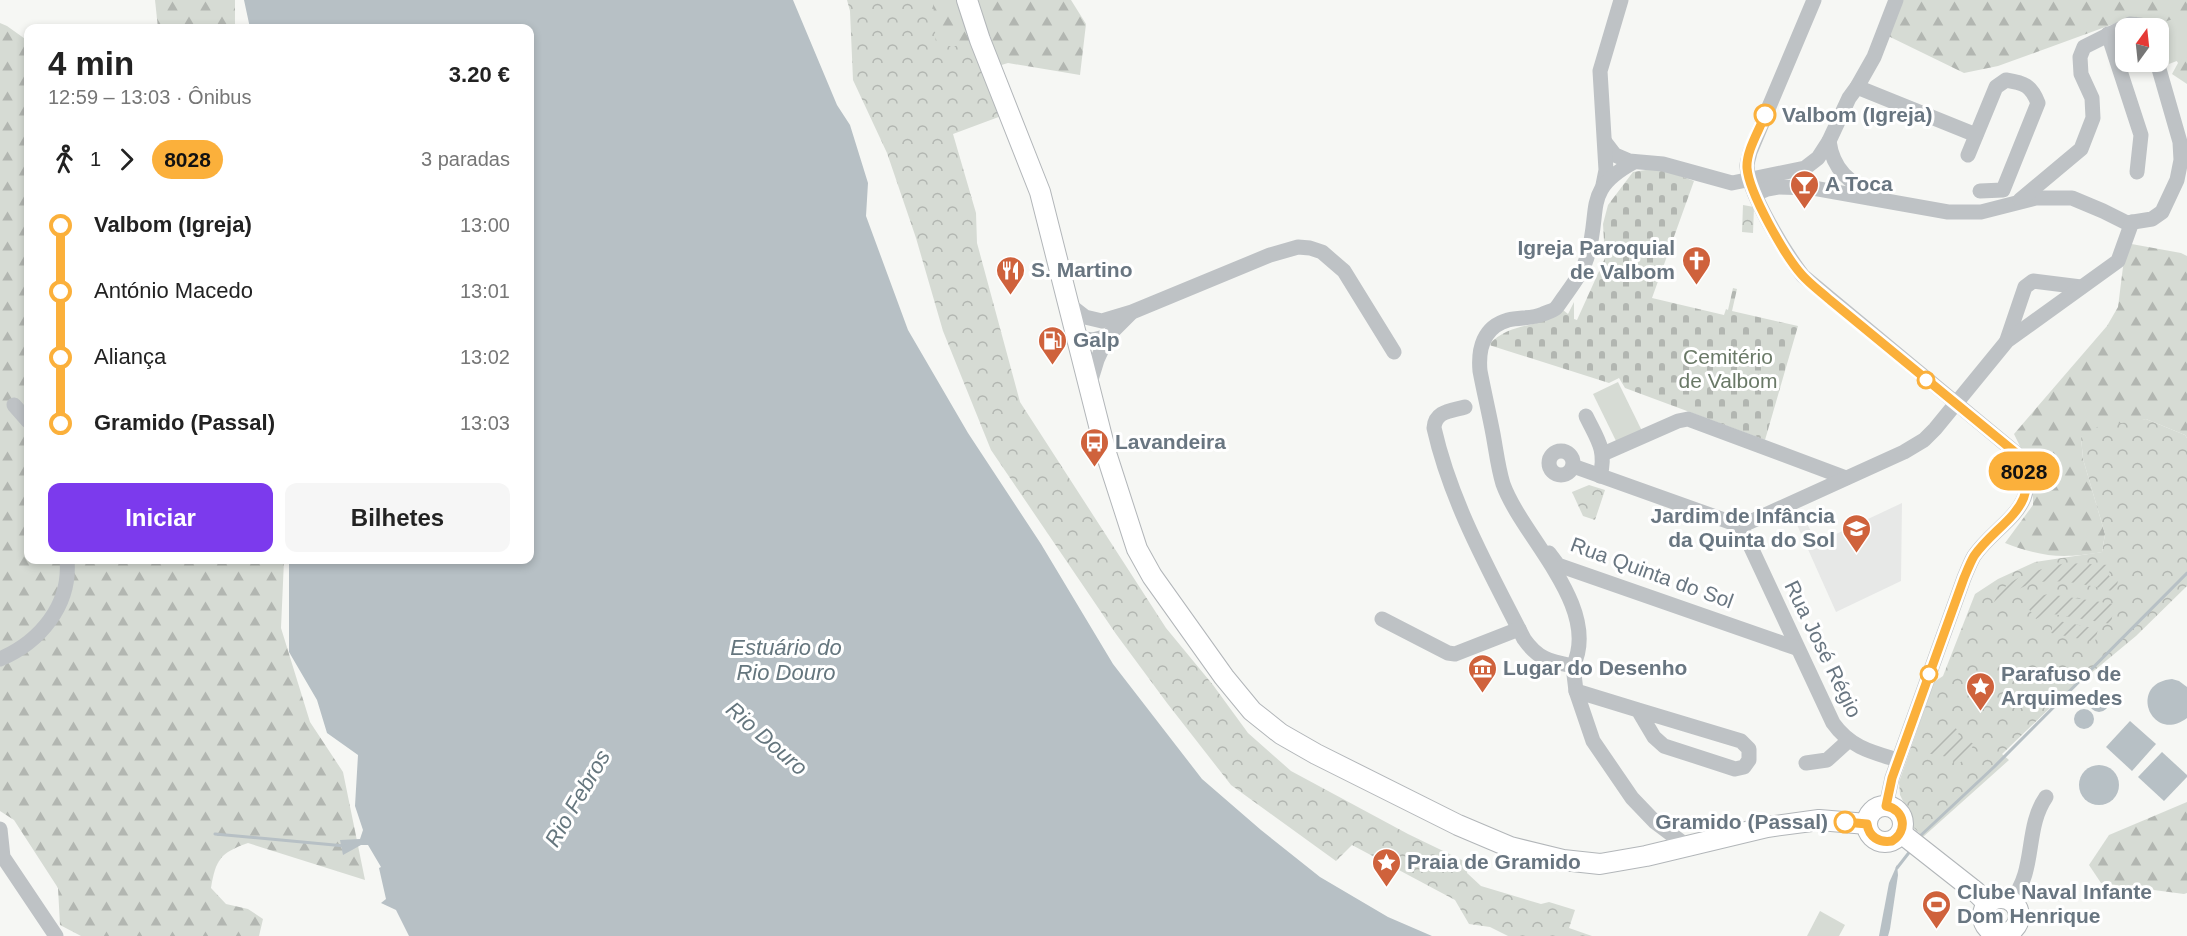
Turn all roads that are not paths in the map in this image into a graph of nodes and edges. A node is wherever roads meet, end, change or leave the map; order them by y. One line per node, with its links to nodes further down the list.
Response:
1 (967, 0): 23 (main road)
2 (1621, 0): 11 (street)
3 (1814, 0): 15 (street)
4 (1896, 0): 8 (street)
5 (2115, 31): 6 (street)
6 (2108, 34): 14 (street); 20 (street)
7 (2160, 72): 21 (street)
8 (1857, 87): 9 (street); 10 (street)
9 (1976, 135): 12 (street); 17 (street)
10 (1829, 141): 15 (street); 19 (street)
11 (1605, 142): 13 (street); 16 (street)
12 (1968, 155)
13 (1634, 162): 15 (street); 16 (street)
14 (2137, 172)
15 (1749, 179): 18 (street)
16 (1603, 186): 47 (street)
17 (1980, 191)
18 (1755, 194): 19 (street); 31 (street)
19 (1892, 202): 20 (street)
20 (2018, 202): 21 (street)
21 (2132, 222): 22 (street)
22 (2081, 287): 28 (street); 28 (street)
23 (1067, 303): 25 (street); 26 (main road)
24 (1132, 312): 25 (street); 27 (street); 29 (street)
25 (1102, 321): 26 (street)
26 (1076, 336): 27 (street); 30 (main road)
27 (1108, 336): 30 (street)
28 (2007, 341): 31 (street)
29 (1394, 352)
30 (1089, 386): 58 (main road)
31 (1955, 403): 39 (street); 51 (street)
32 (14, 405): 34 (street)
33 (1465, 407): 44 (street)
34 (24, 416)
35 (1586, 416): 36 (street)
36 (1603, 454): 38 (street); 39 (street)
37 (1572, 466): 38 (street)
38 (1600, 476): 41 (street)
39 (1846, 478): 41 (street)
40 (1521, 503): 45 (street, Rua Quinta do Sol)
41 (1741, 526): 45 (street, Rua José Régio)
42 (67, 564): 46 (street)
43 (1382, 618): 44 (street)
44 (1519, 629): 47 (street)
45 (1796, 648): 50 (street, Rua José Régio)
46 (0, 659)
47 (1573, 666): 48 (street)
48 (1576, 692): 49 (street); 58 (street)
49 (1638, 710): 49 (street)
50 (1848, 741): 51 (street, Rua José Régio); 52 (street)
51 (1898, 760): 54 (street)
52 (1806, 763)
53 (2046, 797): 59 (street)
54 (1886, 806): 55 (main road); 57 (main road)
55 (1867, 824): 57 (main road); 58 (main road)
56 (0, 829): 63 (street)
57 (1910, 841): 60 (main road)
58 (1688, 846)
59 (2011, 901): 60 (main road); 61 (main road)
60 (1988, 904): 62 (main road)
61 (2020, 932): 62 (main road)
62 (1996, 934)
63 (56, 936)

